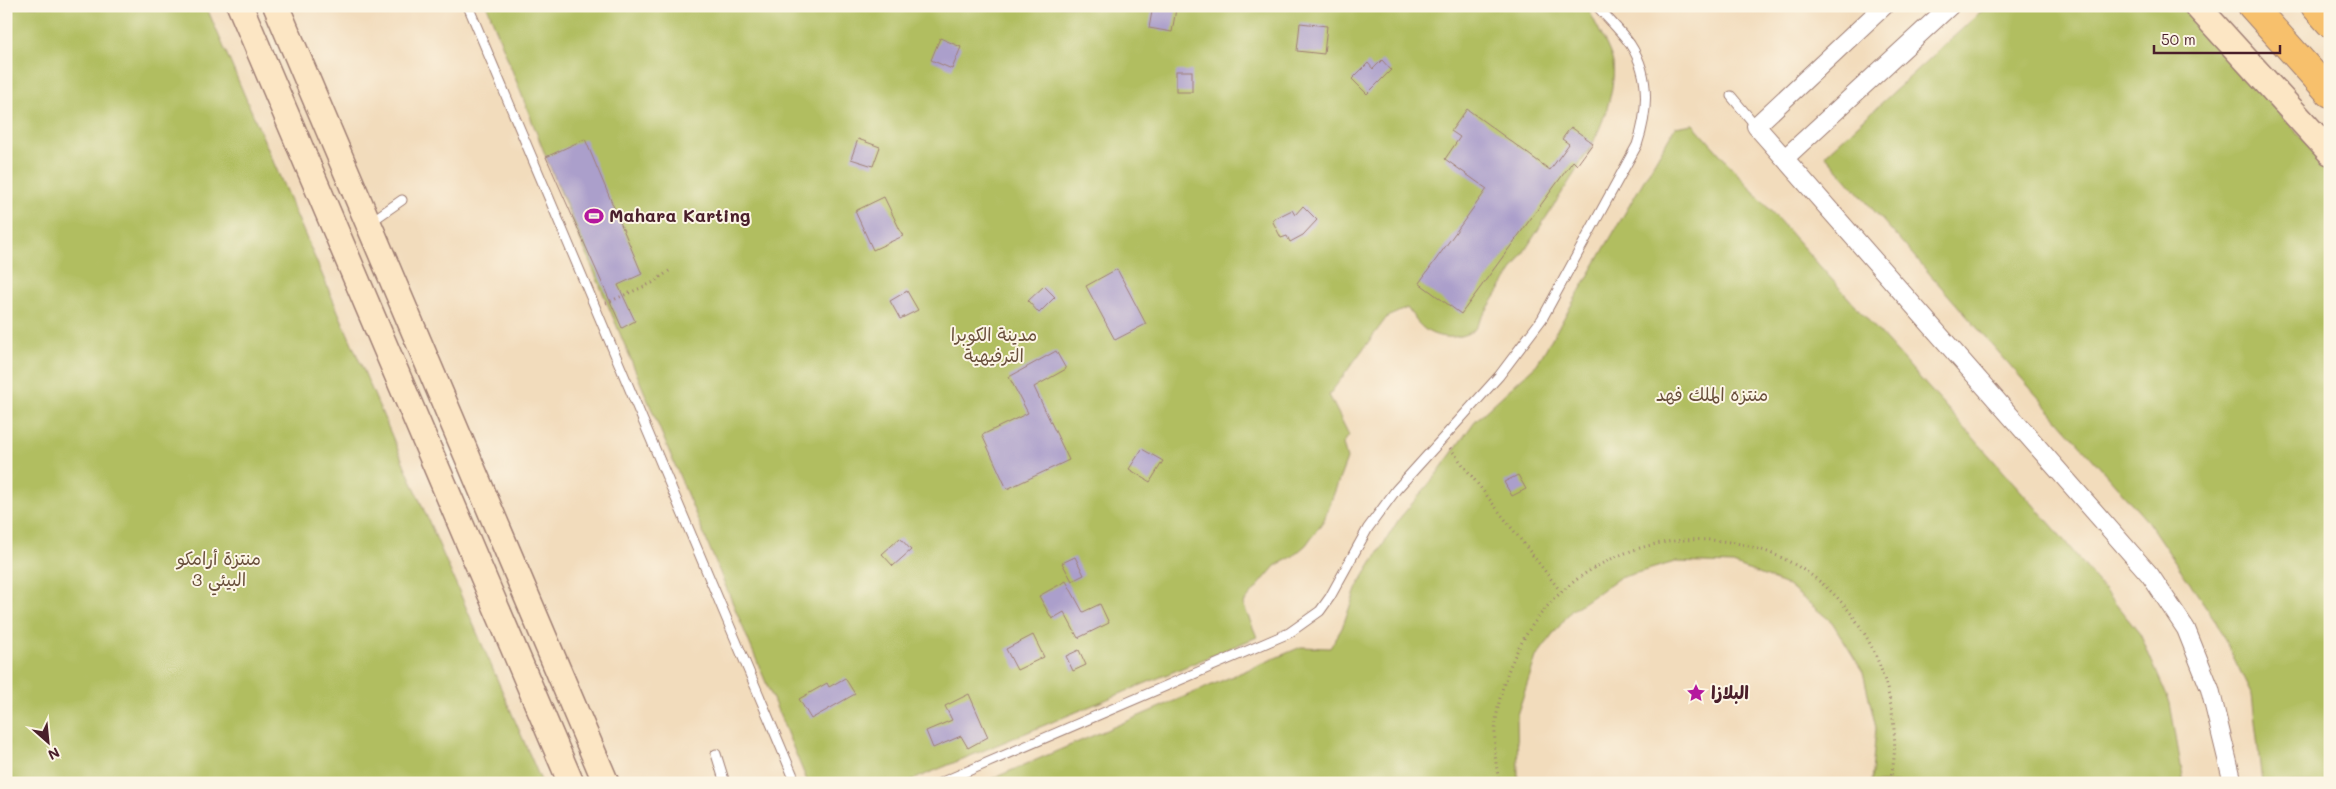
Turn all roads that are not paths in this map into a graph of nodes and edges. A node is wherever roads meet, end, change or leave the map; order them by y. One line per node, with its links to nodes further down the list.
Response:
1 (240, 6): 18 (street)
2 (276, 6): 17 (street)
3 (468, 6): 25 (lane)
4 (1597, 6): 26 (lane)
5 (1884, 6): 13 (street)
6 (1950, 6): 15 (street)
7 (2197, 6): 14 (street)
8 (2252, 6): 11 (highway)
9 (2315, 6): 10 (highway)
10 (2330, 23)
11 (2330, 93)
12 (1731, 96): 13 (lane)
13 (1756, 126): 15 (street)
14 (2330, 152)
15 (1785, 158): 27 (street)
16 (402, 200): 17 (lane)
17 (369, 224): 18 (street); 19 (street)
18 (337, 237): 20 (street)
19 (526, 596): 20 (street); 23 (street)
20 (496, 609): 22 (street)
21 (716, 754): 24 (lane)
22 (572, 783)
23 (606, 783)
24 (725, 783)
25 (796, 783)
26 (940, 783)
27 (2232, 783)

